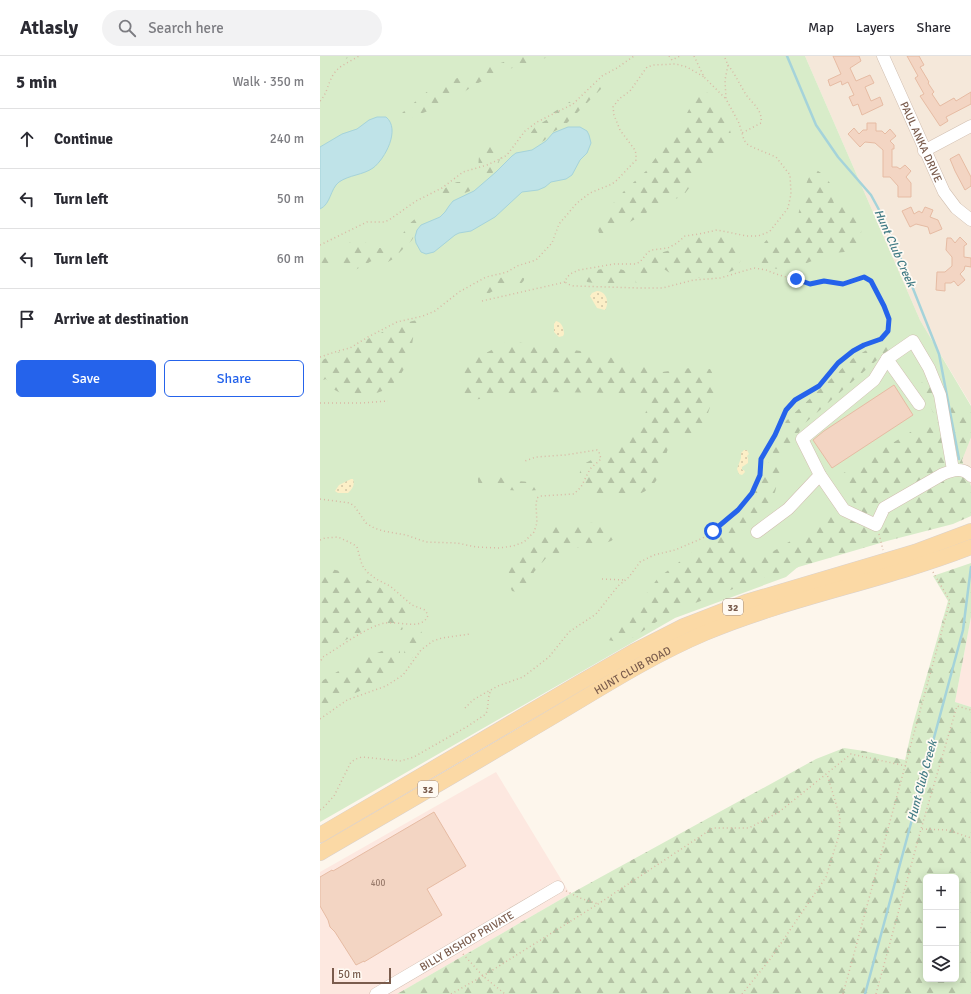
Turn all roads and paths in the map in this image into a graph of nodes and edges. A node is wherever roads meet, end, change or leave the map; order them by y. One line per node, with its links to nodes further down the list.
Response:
1 (359, 56): 11 (path)
2 (634, 56): 16 (path)
3 (669, 56): 4 (path)
4 (680, 56)
5 (694, 56): 9 (path)
6 (724, 56): 8 (path)
7 (883, 56): 14 (street, PAUL ANKA DRIVE)
8 (728, 65): 10 (path); 13 (path)
9 (704, 77): 10 (path); 19 (path)
10 (726, 99): 13 (path)
11 (320, 101)
12 (971, 126): 14 (street)
13 (742, 133): 17 (path)
14 (924, 151): 15 (street, PAUL ANKA DRIVE)
15 (971, 220)
16 (320, 245)
17 (565, 282): 18 (path); 37 (path)
18 (482, 301)
19 (320, 357)
20 (887, 359): 23 (street); 25 (street); 26 (street)
21 (388, 401): 22 (path)
22 (320, 403)
23 (919, 404)
24 (525, 461): 28 (path)
25 (954, 470): 27 (street); 29 (street)
26 (820, 475): 29 (street); 31 (street)
27 (971, 476)
28 (320, 499)
29 (876, 525): 34 (path)
30 (971, 531): 48 (main road, HUNT CLUB ROAD / 32)
31 (757, 532)
32 (320, 540): 39 (path)
33 (971, 547): 35 (main road, HUNT CLUB ROAD / 32)
34 (884, 552)
35 (931, 562): 44 (path); 50 (main road, HUNT CLUB ROAD / 32)
36 (602, 579): 37 (path)
37 (624, 580): 40 (path)
38 (470, 634): 43 (path)
39 (320, 662)
40 (491, 690): 41 (path); 46 (path)
41 (465, 708)
42 (971, 710): 47 (path)
43 (320, 719)
44 (906, 766): 45 (path); 59 (path)
45 (827, 774): 52 (path); 58 (path)
46 (320, 810)
47 (922, 829): 49 (path); 60 (path)
48 (320, 835)
49 (971, 838)
50 (320, 853)
51 (558, 887): 52 (path); 53 (street, BILLY BISHOP PRIVATE)
52 (598, 904): 54 (path)
53 (457, 946): 54 (path); 55 (street, BILLY BISHOP PRIVATE)
54 (483, 976): 56 (path); 57 (path)
55 (376, 994)
56 (451, 994)
57 (505, 994)
58 (742, 994)
59 (844, 994)
60 (876, 994)

